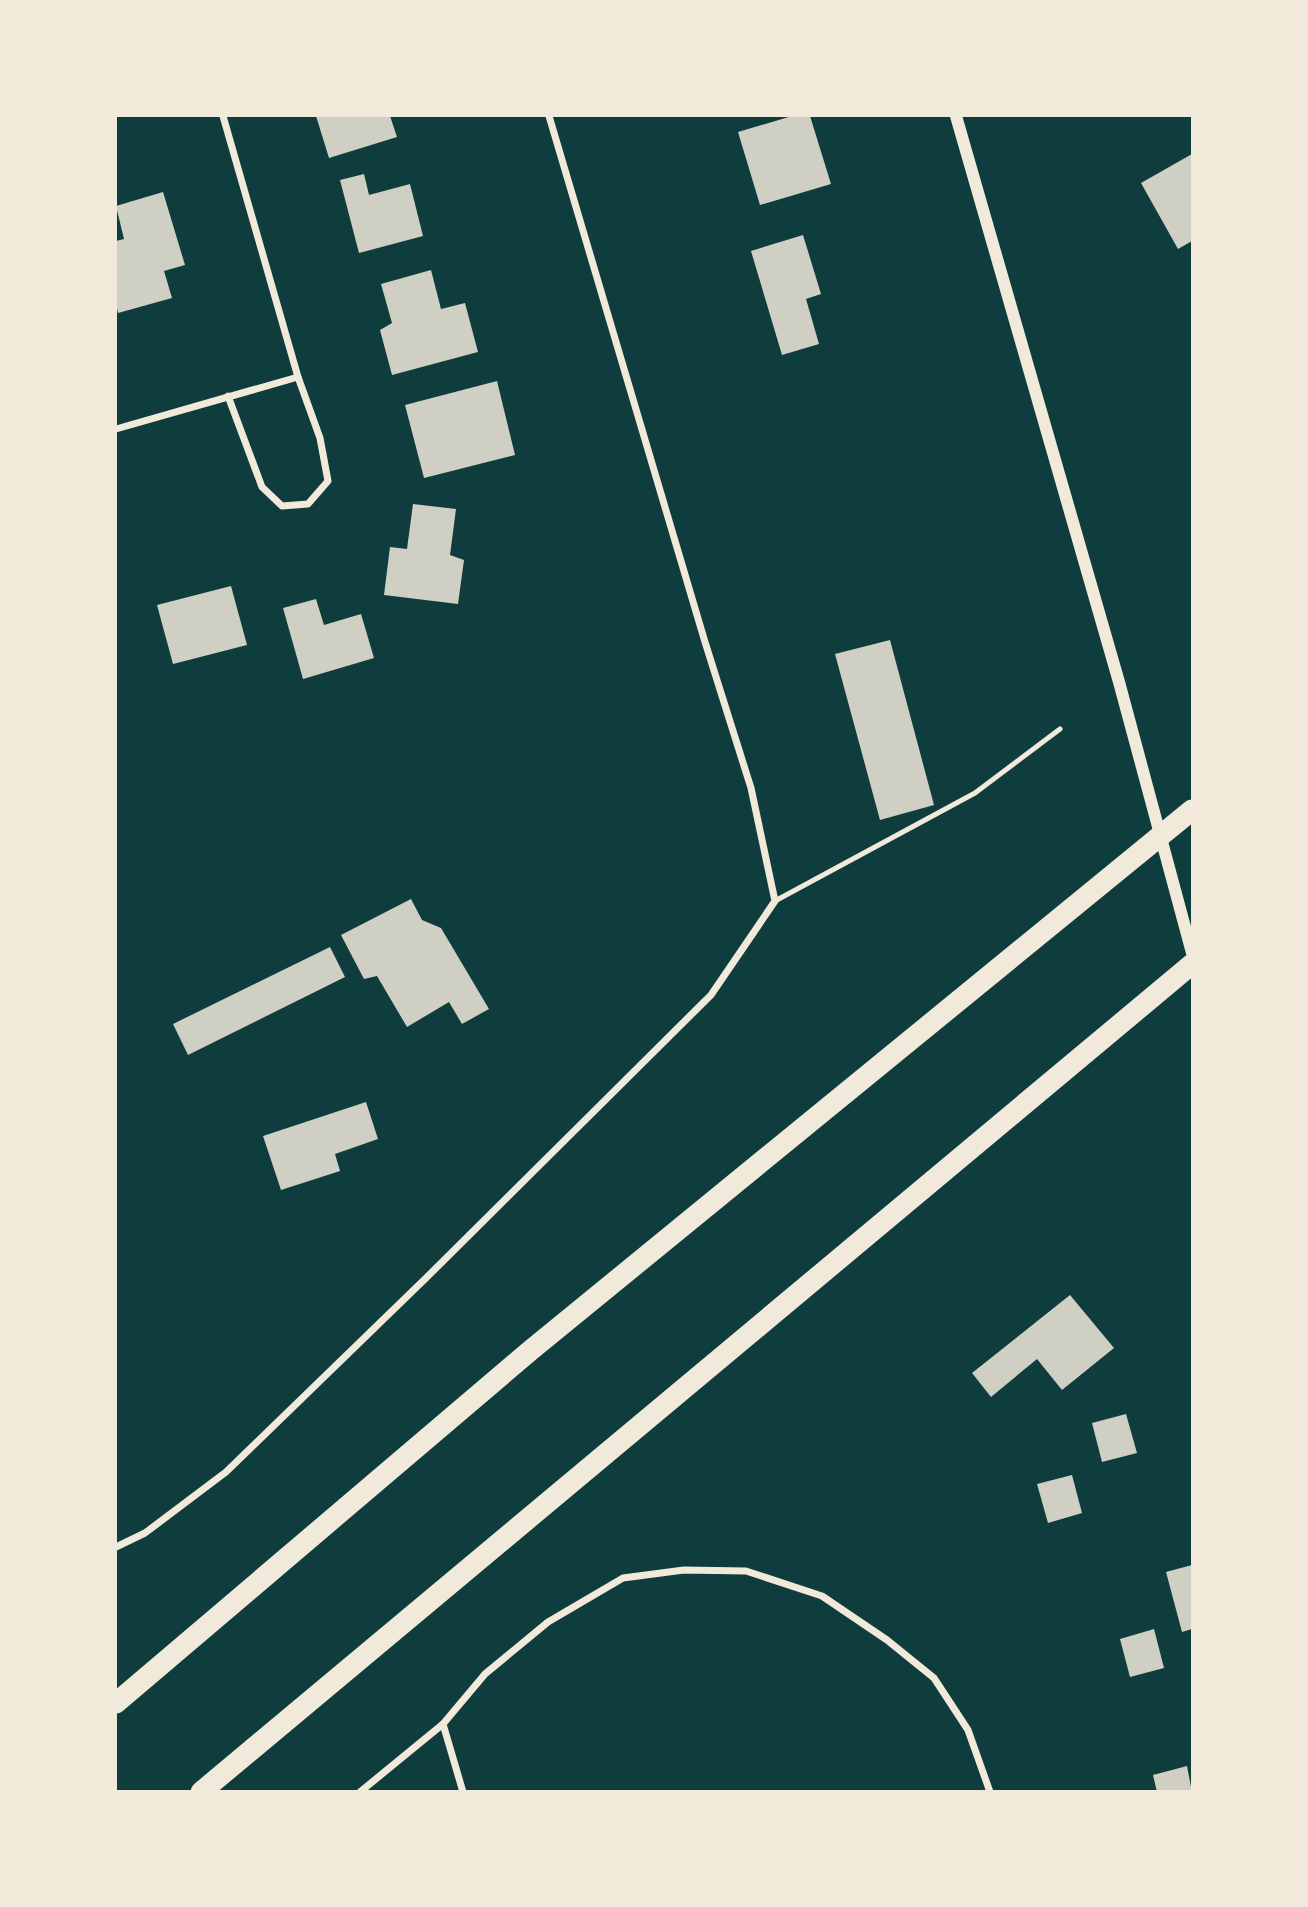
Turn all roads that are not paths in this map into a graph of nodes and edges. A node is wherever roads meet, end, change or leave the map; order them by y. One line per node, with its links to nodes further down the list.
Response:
1 (223, 116): 4 (street)
2 (549, 116): 9 (street)
3 (956, 116): 10 (street)
4 (298, 377): 5 (street); 5 (street)
5 (228, 396): 6 (street)
6 (116, 429)
7 (1060, 729): 9 (lane)
8 (1192, 810): 13 (highway)
9 (775, 901): 12 (street)
10 (1192, 953)
11 (1192, 964): 17 (highway)
12 (116, 1547)
13 (230, 1606): 14 (highway); 15 (highway)
14 (116, 1690)
15 (116, 1703)
16 (443, 1724): 18 (street); 19 (street); 20 (street)
17 (201, 1791)
18 (360, 1791)
19 (463, 1791)
20 (990, 1791)

